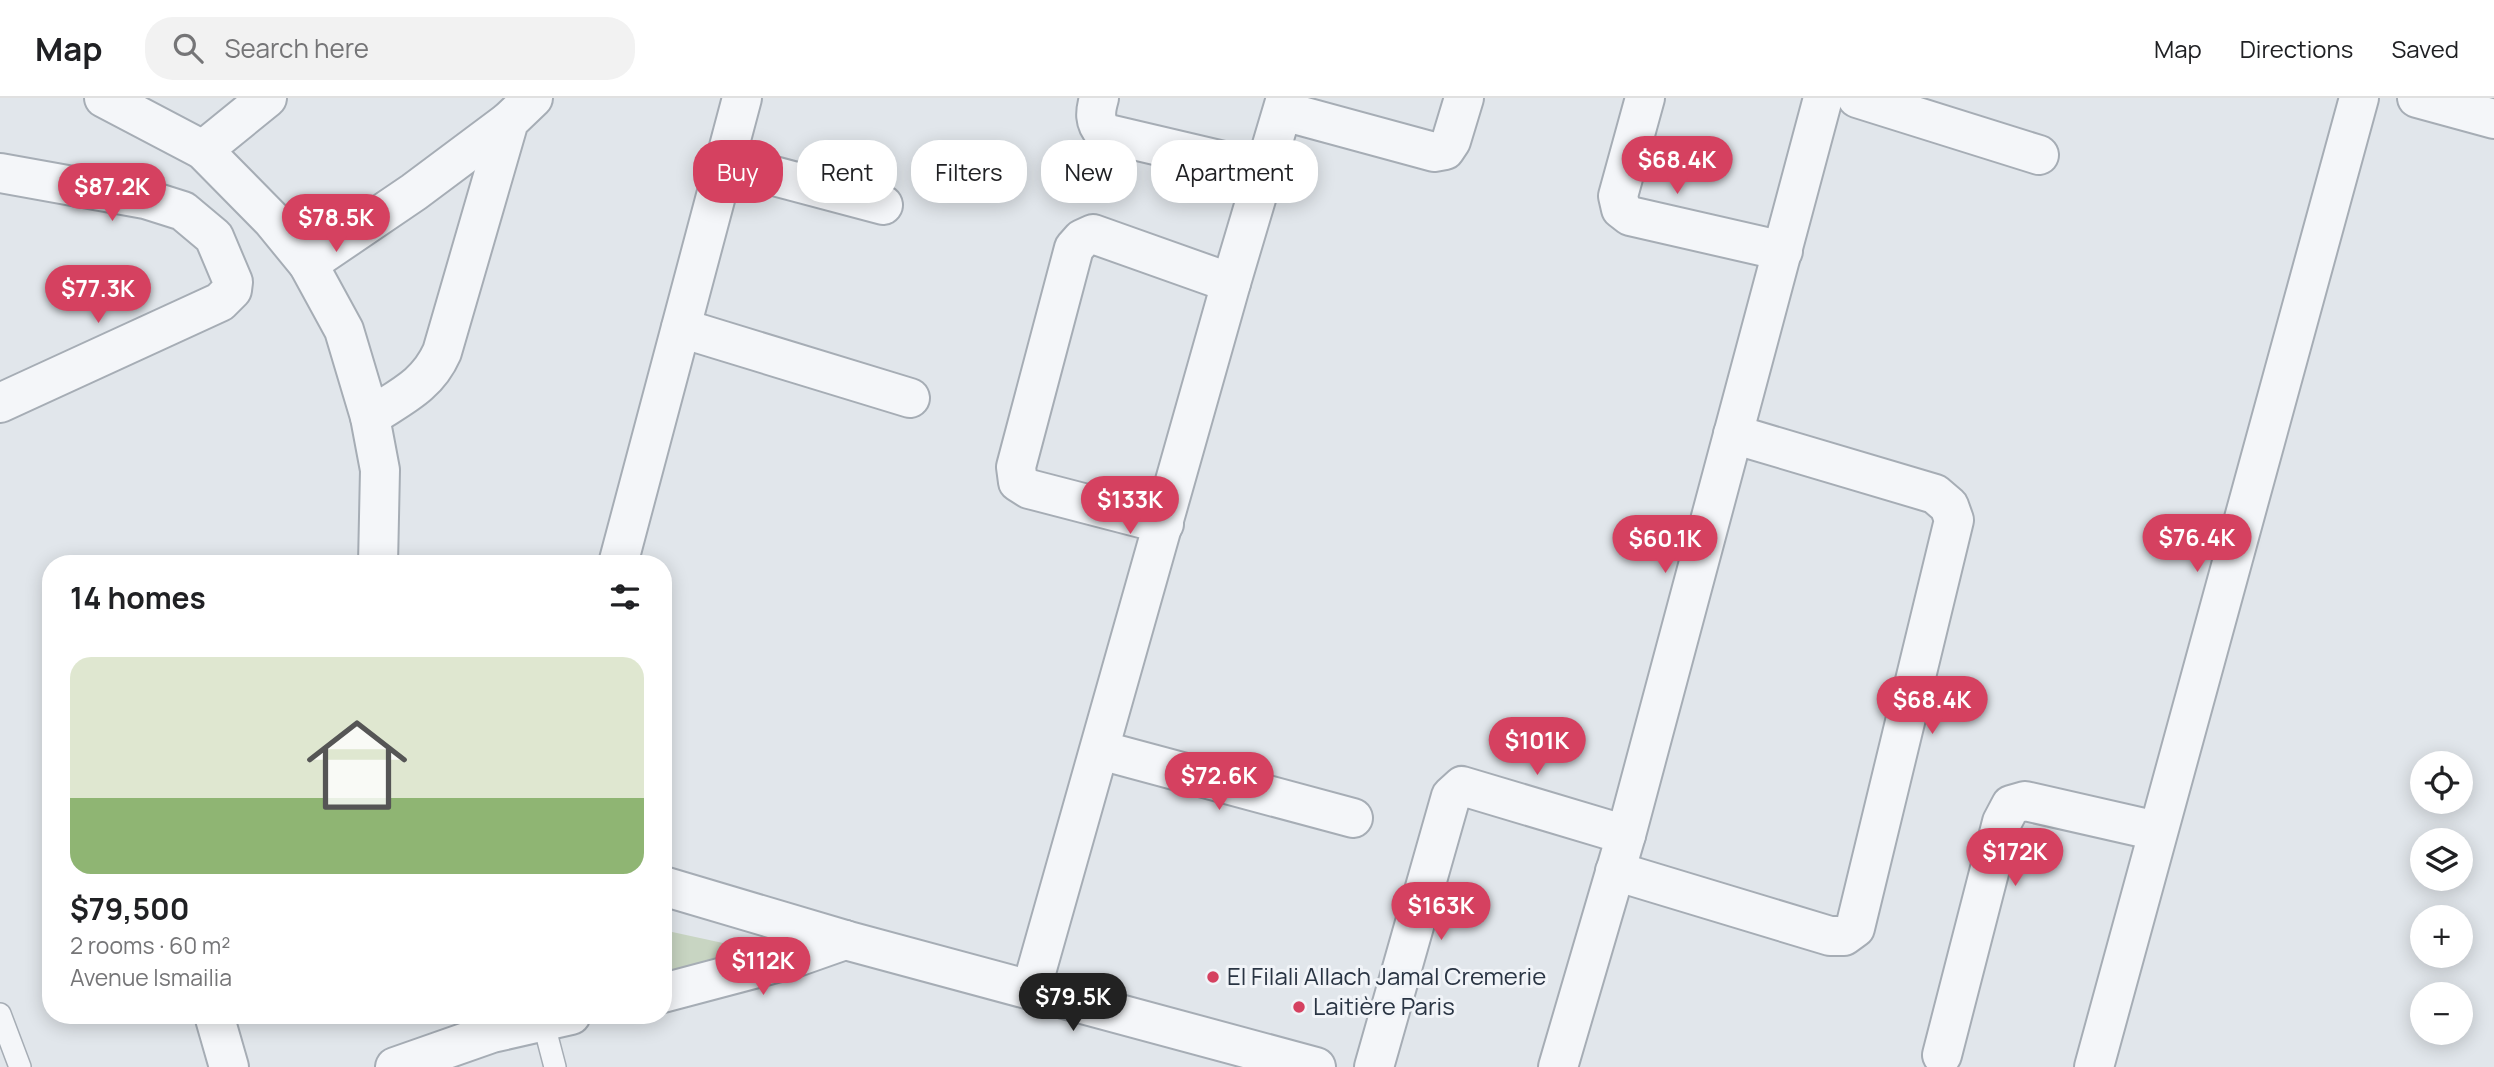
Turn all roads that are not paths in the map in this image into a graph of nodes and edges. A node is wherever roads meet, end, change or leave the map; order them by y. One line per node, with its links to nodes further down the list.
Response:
1 (104, 98): 17 (street)
2 (267, 98): 17 (street)
3 (742, 98): 14 (street)
4 (1099, 98): 16 (street)
5 (1464, 98): 11 (street)
6 (1645, 98): 24 (street)
7 (1823, 98): 24 (street)
8 (1857, 98): 18 (street)
9 (2359, 98): 37 (street)
10 (2417, 98): 13 (street)
11 (1285, 105): 15 (street)
12 (521, 110): 25 (street); 30 (street)
13 (2494, 119)
14 (731, 140)
15 (1274, 140)
16 (1151, 144)
17 (203, 150): 25 (street)
18 (2039, 155)
19 (0, 173): 29 (street)
20 (783, 178): 23 (street)
21 (714, 203): 27 (street)
22 (1255, 203): 26 (street)
23 (883, 205)
24 (1783, 251): 31 (street)
25 (308, 264): 30 (street)
26 (1231, 283): 32 (street); 32 (street)
27 (681, 328): 28 (street); 34 (street)
28 (911, 398)
29 (0, 403)
30 (370, 417): 33 (street)
31 (1733, 434): 38 (street); 39 (street)
32 (1164, 524): 35 (street)
33 (378, 555)
34 (620, 555)
35 (1100, 750): 36 (street); 42 (street)
36 (1353, 818)
37 (2157, 831): 49 (street); 57 (street)
38 (1626, 835): 39 (street); 55 (street)
39 (1615, 871): 56 (street)
40 (672, 889): 41 (street)
41 (845, 940): 42 (street); 43 (street)
42 (1031, 990): 54 (street)
43 (672, 991)
44 (0, 1014): 51 (lane)
45 (217, 1024): 52 (street)
46 (504, 1024): 48 (street)
47 (557, 1024): 53 (lane)
48 (477, 1027): 50 (street)
49 (1942, 1055)
50 (411, 1064)
51 (20, 1067)
52 (229, 1067)
53 (555, 1067)
54 (1316, 1067)
55 (1374, 1067)
56 (1558, 1067)
57 (2094, 1067)

